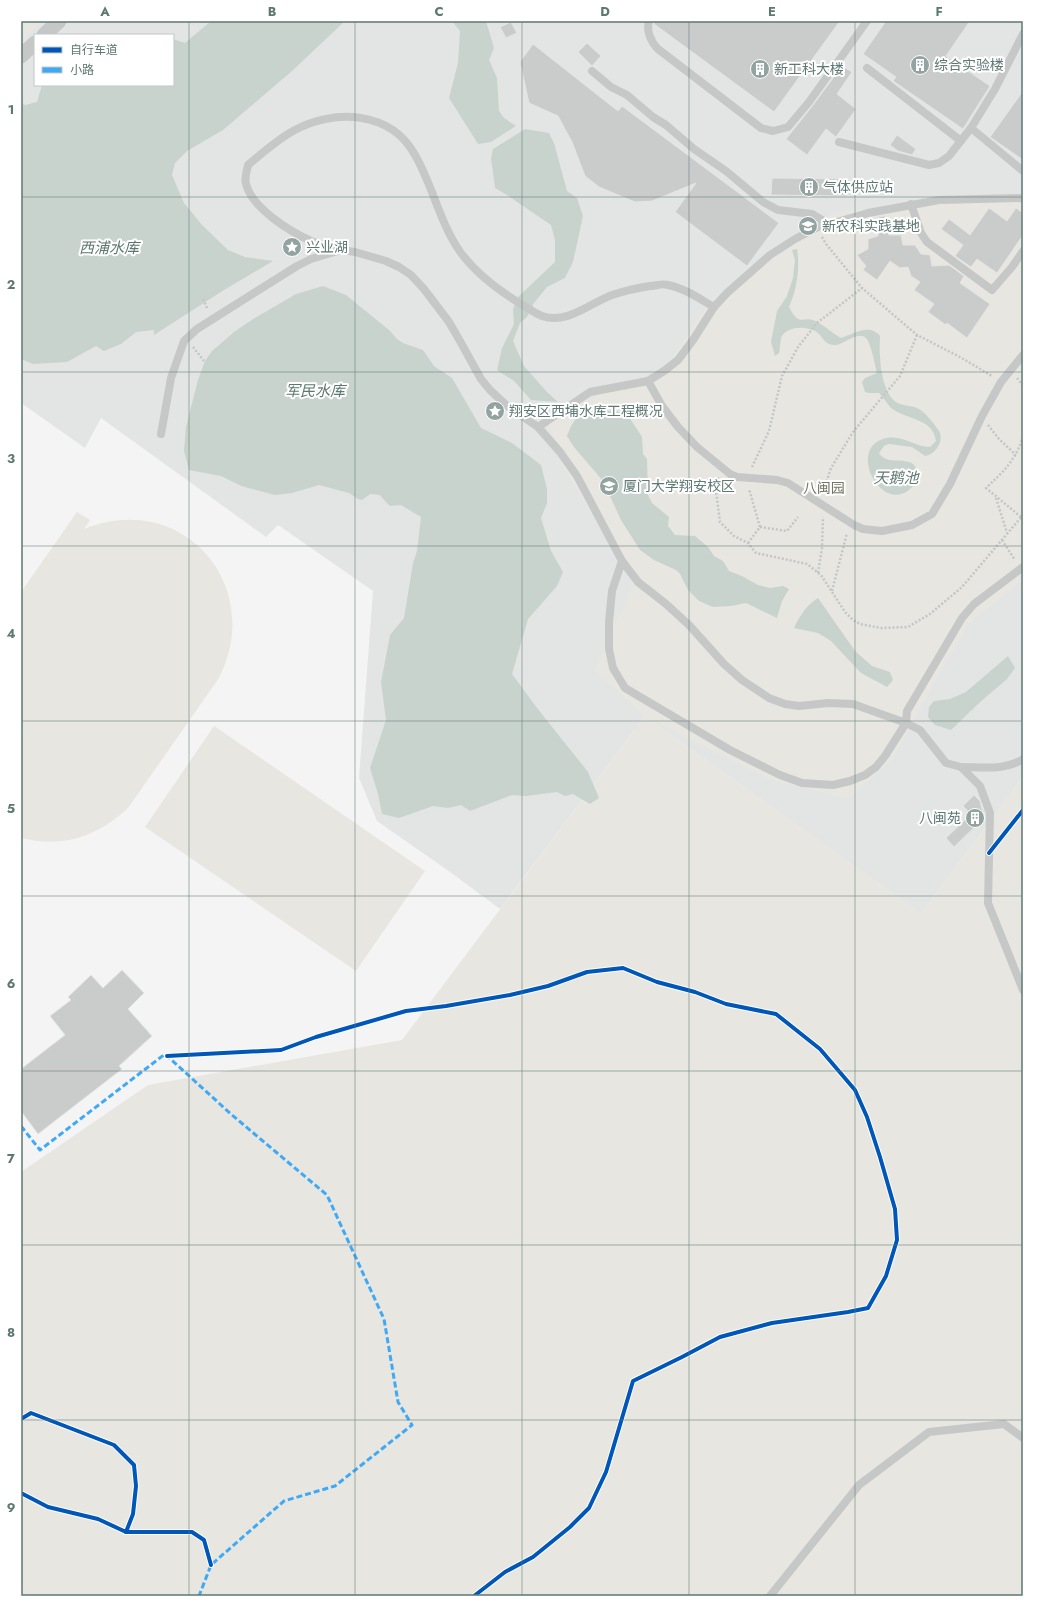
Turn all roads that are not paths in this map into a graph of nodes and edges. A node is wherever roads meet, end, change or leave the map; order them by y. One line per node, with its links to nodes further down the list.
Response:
1 (59, 21): 4 (street)
2 (649, 21): 3 (lane)
3 (867, 21)
4 (45, 34)
5 (1023, 34): 10 (lane)
6 (34, 44): 7 (street)
7 (21, 56)
8 (867, 68): 11 (lane)
9 (592, 71): 16 (lane)
10 (971, 128): 11 (lane); 13 (lane)
11 (961, 141): 12 (lane)
12 (839, 142)
13 (1023, 171)
14 (1023, 198): 15 (lane)
15 (911, 204): 16 (lane); 18 (lane)
16 (827, 223): 19 (lane)
17 (340, 250): 19 (lane); 22 (lane); 23 (lane)
18 (1023, 251)
19 (714, 307): 21 (lane)
20 (1023, 355): 21 (lane)
21 (648, 381): 22 (lane)
22 (538, 427): 24 (lane)
23 (161, 434)
24 (622, 561): 26 (lane); 26 (lane)
25 (1021, 569): 26 (lane)
26 (906, 723): 28 (lane)
27 (1023, 759): 28 (lane)
28 (961, 767): 29 (lane)
29 (1023, 990)
30 (1023, 1438): 31 (lane)
31 (770, 1596)

